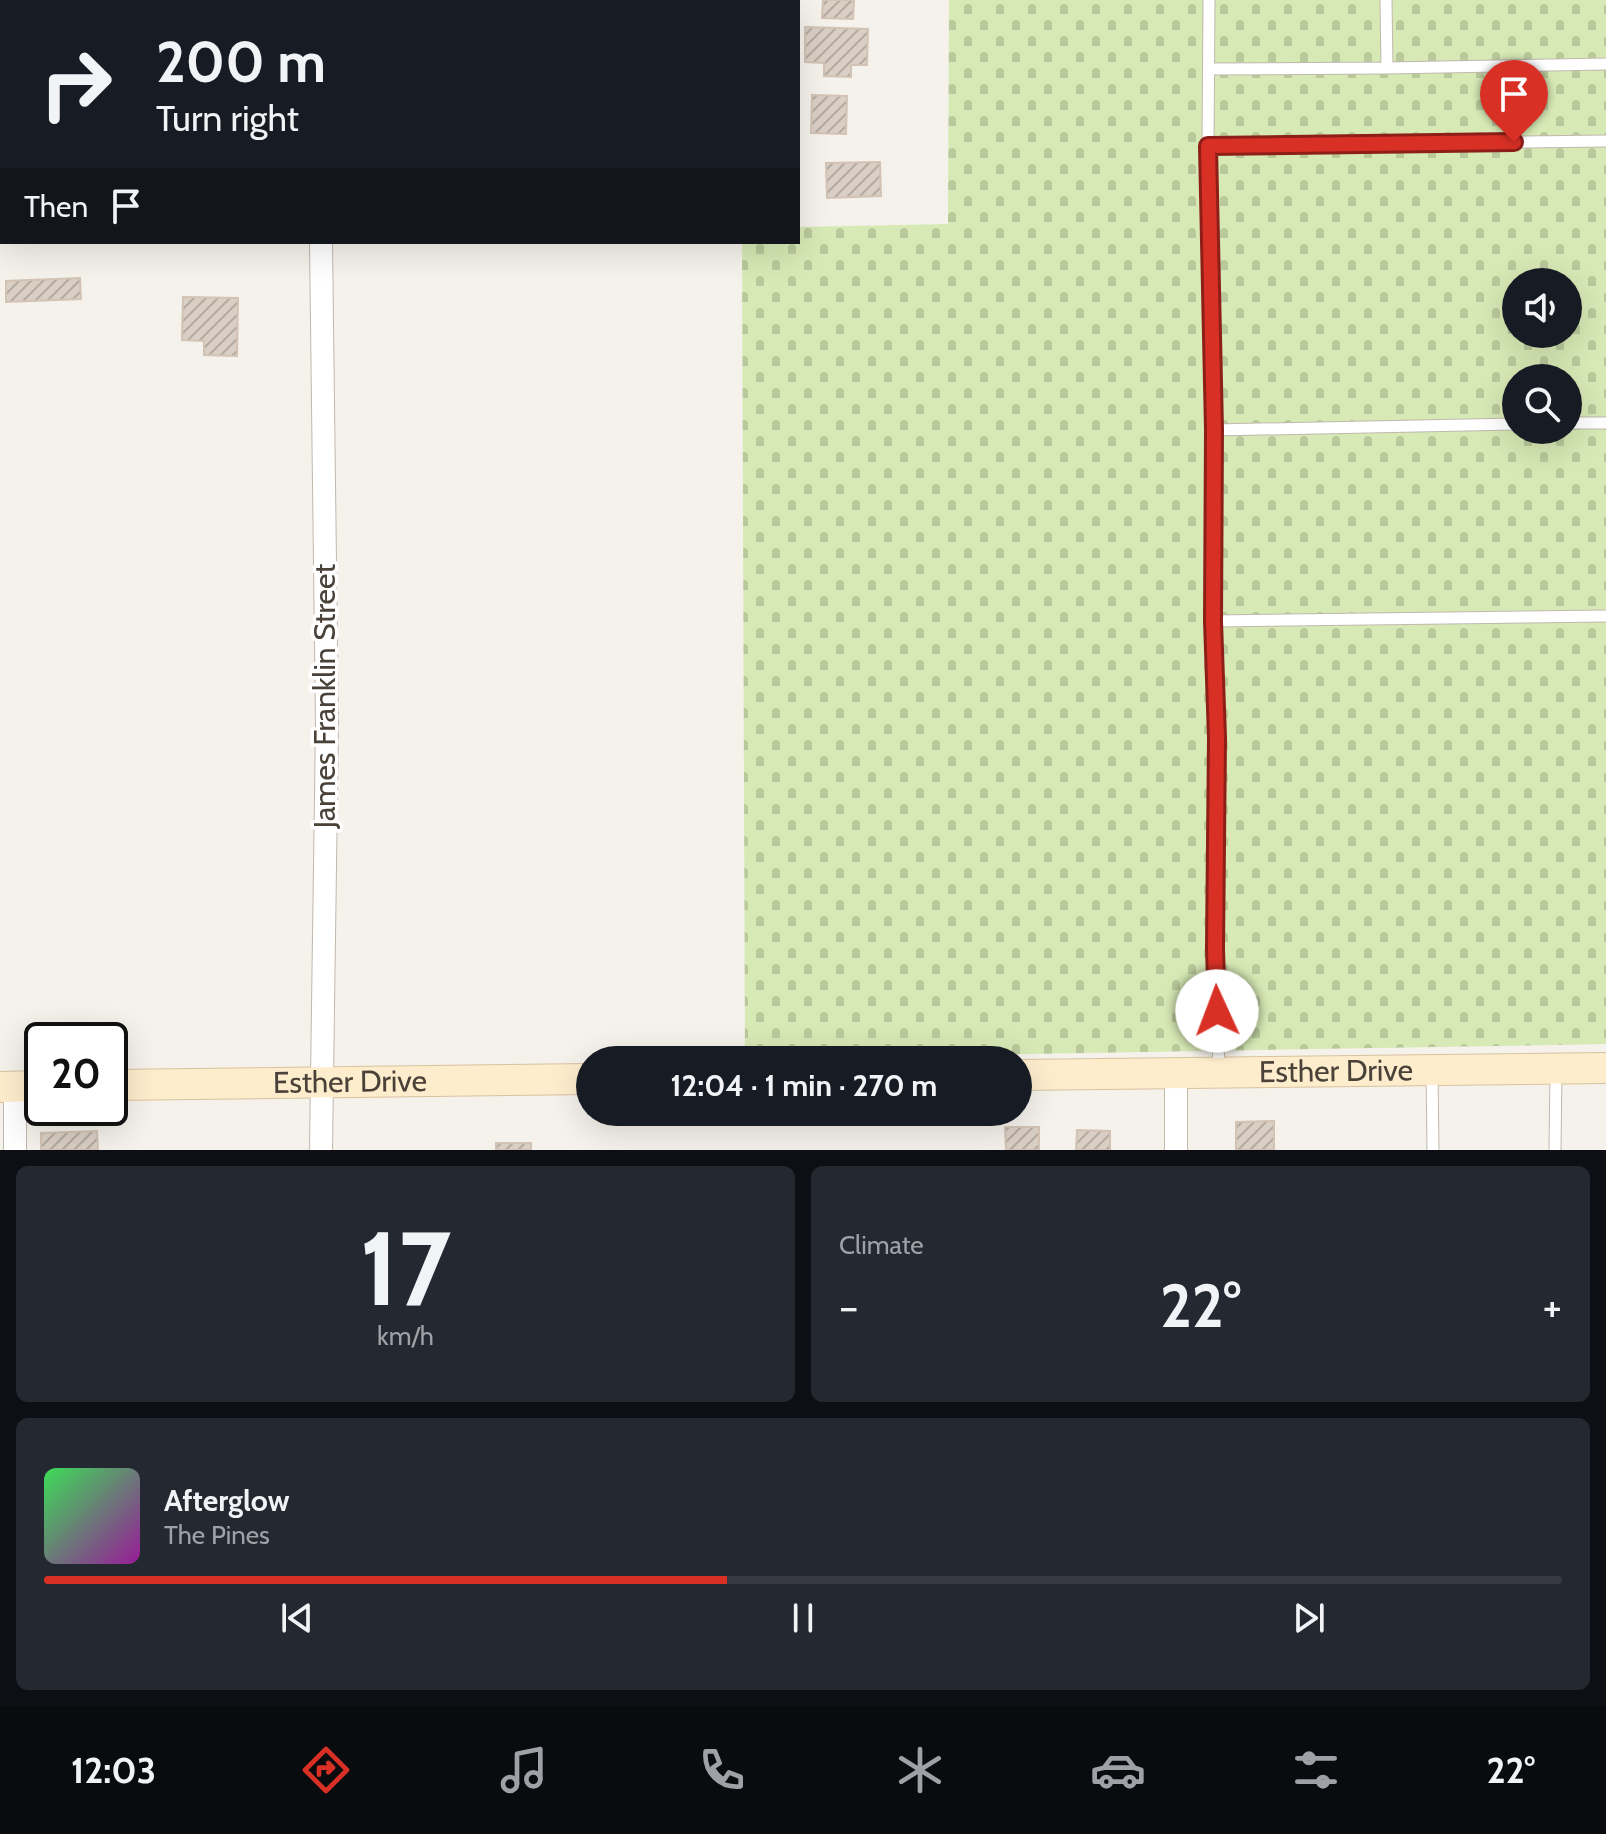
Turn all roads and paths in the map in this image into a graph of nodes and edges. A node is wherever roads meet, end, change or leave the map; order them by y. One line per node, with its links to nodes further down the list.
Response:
1 (1209, 0): 5 (lane)
2 (1386, 0): 4 (lane)
3 (1606, 64): 4 (lane)
4 (1387, 68): 5 (lane)
5 (1210, 69): 7 (lane)
6 (1606, 141): 7 (lane)
7 (1208, 146): 12 (lane)
8 (321, 244): 22 (street, James Franklin Street)
9 (1582, 423): 10 (lane)
10 (1606, 423)
11 (1502, 424): 12 (lane)
12 (1214, 430): 14 (lane)
13 (1606, 616): 14 (lane)
14 (1213, 621): 19 (lane)
15 (1606, 1068): 16 (street, Esther Drive)
16 (1556, 1069): 17 (street, Esther Drive); 29 (lane)
17 (1432, 1070): 19 (street, Esther Drive); 28 (lane)
18 (1176, 1073): 19 (street, Esther Drive); 20 (street, Esther Drive); 27 (street)
19 (1219, 1073)
20 (1032, 1075)
21 (576, 1079): 22 (street, Esther Drive)
22 (321, 1082): 23 (street, Esther Drive); 26 (street, James Franklin Street)
23 (128, 1085)
24 (19, 1086): 25 (street)
25 (15, 1150)
26 (321, 1150)
27 (1176, 1150)
28 (1433, 1150)
29 (1555, 1150)

